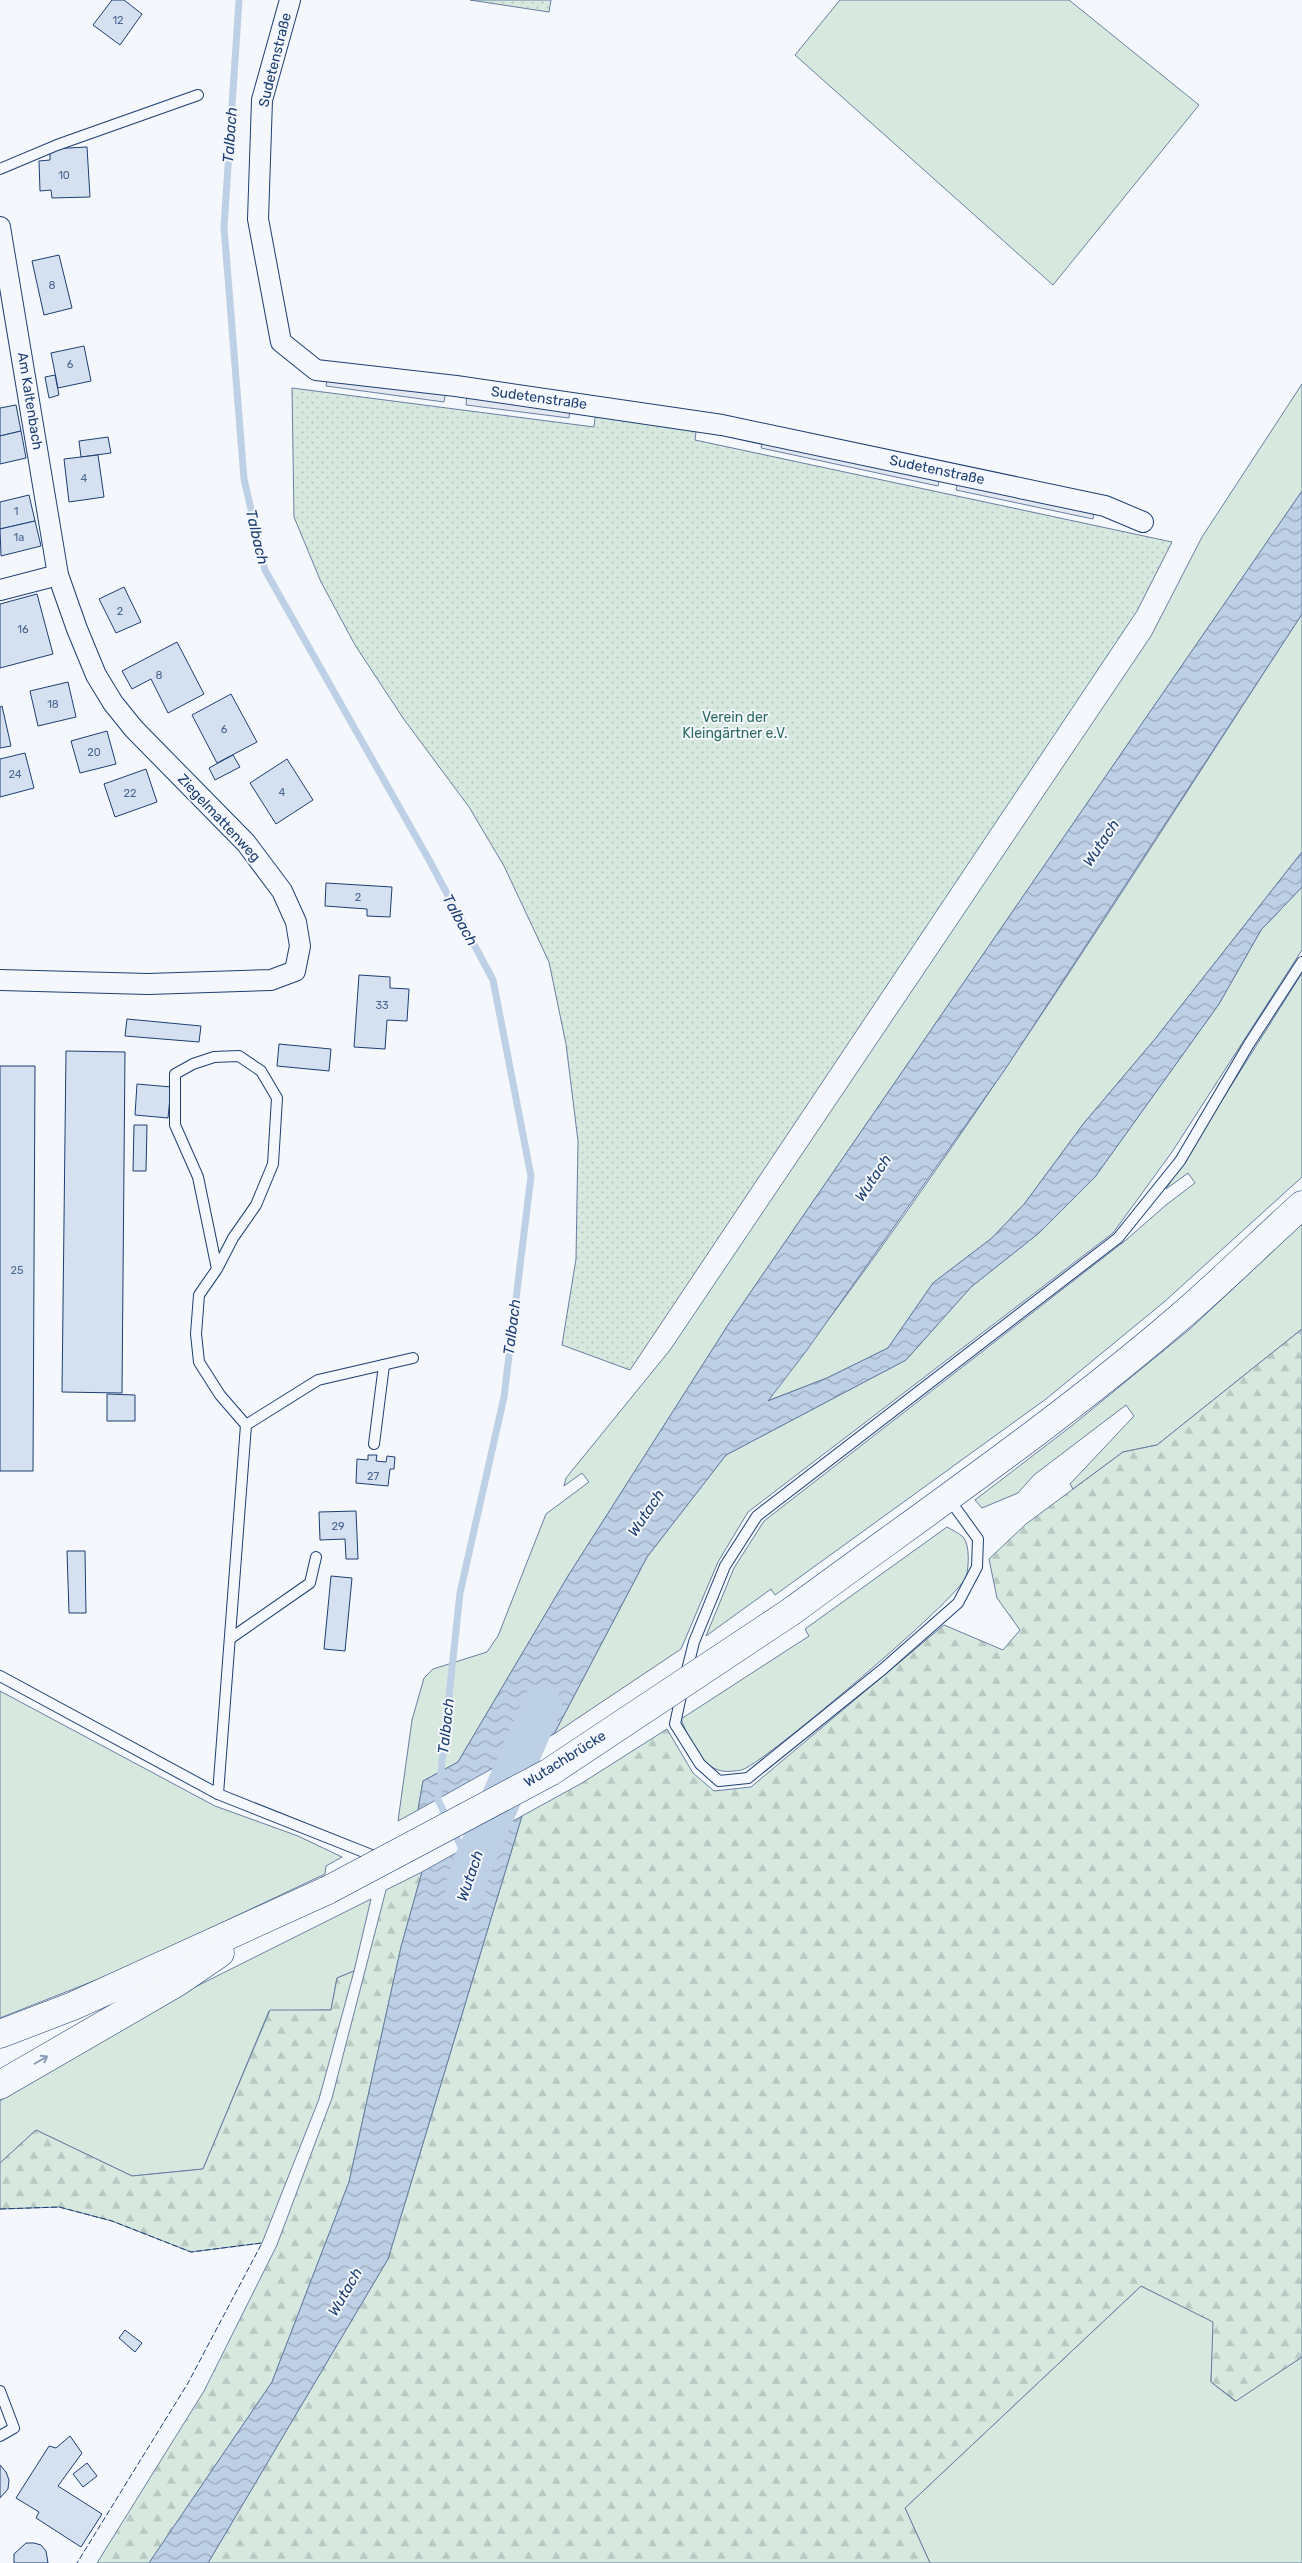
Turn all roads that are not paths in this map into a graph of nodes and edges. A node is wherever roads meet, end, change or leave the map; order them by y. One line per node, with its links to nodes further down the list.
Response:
1 (290, 0): 5 (street, Sudetenstraße)
2 (198, 95): 3 (lane)
3 (0, 169)
4 (0, 227): 6 (street, Am Kaltenbach)
5 (1143, 522)
6 (58, 575): 7 (street); 9 (street, Ziegelmattenweg)
7 (0, 590)
8 (1302, 962): 16 (lane)
9 (0, 980)
10 (1302, 1205): 16 (highway, Wutachbrücke)
11 (217, 1269): 11 (lane); 14 (lane)
12 (413, 1358): 13 (lane)
13 (384, 1365): 14 (lane); 15 (lane)
14 (246, 1425): 18 (lane)
15 (374, 1444)
16 (948, 1498): 22 (highway, Wutachbrücke, bridge)
17 (316, 1557): 18 (lane)
18 (231, 1638): 20 (lane)
19 (0, 1676): 20 (lane)
20 (218, 1794): 21 (lane)
21 (385, 1860)
22 (281, 1911): 23 (highway); 24 (highway, one-way to 22)
23 (0, 2034)
24 (0, 2085)
25 (0, 2390): 26 (lane)
26 (0, 2436)

